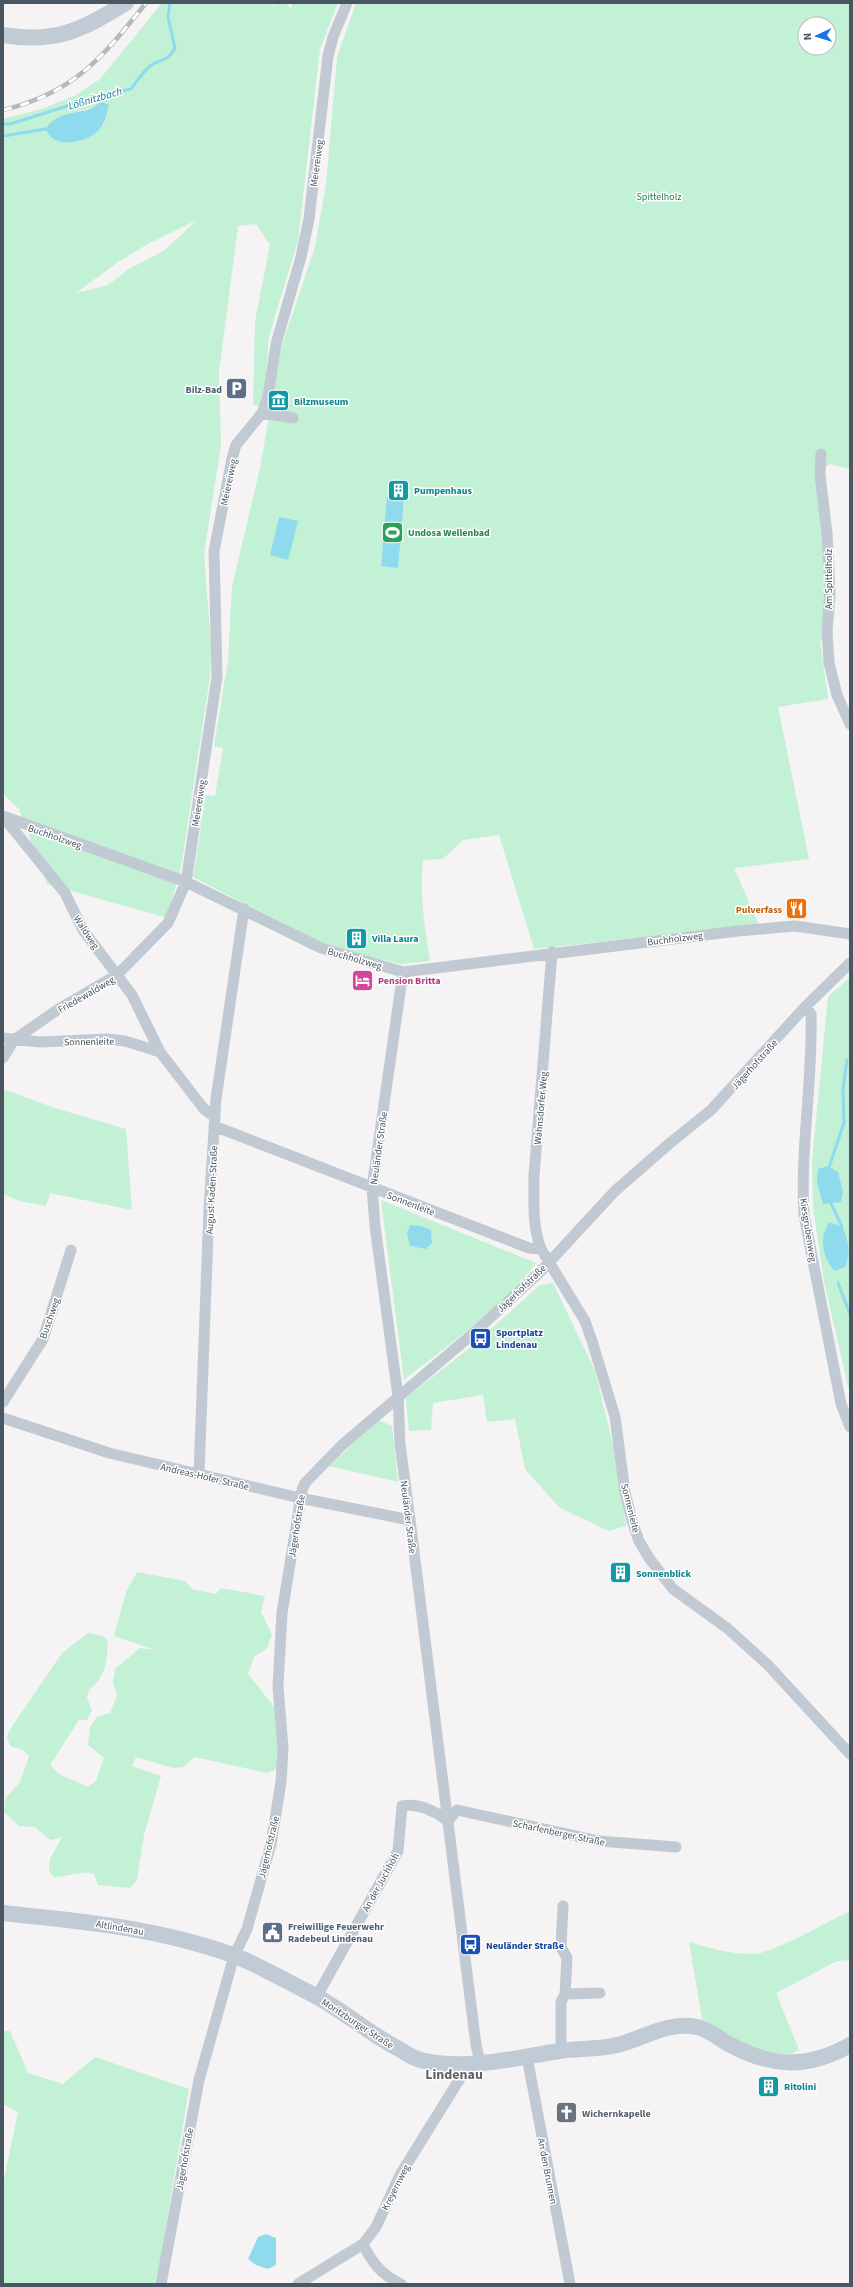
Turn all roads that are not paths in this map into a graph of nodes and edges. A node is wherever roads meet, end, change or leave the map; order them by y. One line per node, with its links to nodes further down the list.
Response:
1 (126, 3): 3 (street)
2 (347, 3): 4 (street, Meiereiweg)
3 (3, 35)
4 (262, 413): 5 (street); 9 (street, Meiereiweg)
5 (293, 418)
6 (821, 454): 7 (street, Am Spittelholz)
7 (850, 724)
8 (4, 818): 9 (street, Buchholzweg); 15 (street, Waldweg)
9 (186, 882): 10 (street, Buchholzweg); 15 (street, Friedewaldweg)
10 (244, 909): 14 (street, Buchholzweg); 21 (street, August-Kaden-Straße)
11 (850, 934): 12 (street, Buchholzweg)
12 (552, 952): 14 (street, Buchholzweg); 23 (street, Wahnsdorfer Weg)
13 (850, 963): 16 (street, Jägerhofstraße)
14 (403, 972): 22 (street, Neuländer Straße)
15 (117, 975): 18 (street, Friedewaldweg); 19 (street, Waldweg)
16 (805, 1007): 25 (street, Jägerhofstraße); 29 (street, Kiesgrubenweg)
17 (3, 1038): 18 (street, Sonnenleite)
18 (14, 1040): 19 (street, Sonnenleite); 20 (street, Friedewaldweg)
19 (160, 1052): 21 (street, Sonnenleite)
20 (3, 1058)
21 (214, 1121): 22 (street, Sonnenleite); 30 (street, August-Kaden-Straße)
22 (372, 1188): 23 (street, Sonnenleite); 26 (street, Neuländer Straße)
23 (541, 1249): 25 (street, Wahnsdorfer Weg)
24 (71, 1250): 27 (street, Buschweg)
25 (549, 1260): 26 (street, Jägerhofstraße); 33 (street, Sonnenleite)
26 (398, 1396): 31 (street, Jägerhofstraße); 32 (street, Neuländer Straße)
27 (3, 1402)
28 (3, 1418): 30 (street, Andreas-Hofer-Straße)
29 (850, 1427)
30 (199, 1474): 31 (street, Andreas-Hofer-Straße)
31 (300, 1498): 32 (street, Andreas-Hofer-Straße); 38 (street, Jägerhofstraße)
32 (410, 1520): 34 (street, Neuländer Straße)
33 (850, 1754)
34 (448, 1821): 35 (street, Scharfenberger Straße); 41 (street, An der Juchhöh); 45 (street, Neuländer Straße)
35 (676, 1847)
36 (563, 1906): 40 (street)
37 (3, 1913): 38 (street, Altlindenau)
38 (234, 1956): 41 (street, Moritzburger Straße); 47 (street, Jägerhofstraße)
39 (600, 1993): 40 (street)
40 (565, 1994): 43 (street)
41 (317, 1996): 45 (street, Moritzburger Straße)
42 (850, 2045): 43 (street, Moritzburger Straße)
43 (561, 2051): 44 (street, Moritzburger Straße)
44 (527, 2057): 45 (street, Moritzburger Straße); 50 (street, An den Brunnen)
45 (475, 2063): 46 (street, Kreyernweg)
46 (363, 2244): 48 (street, Kreyernweg); 49 (street)
47 (161, 2284)
48 (298, 2284)
49 (401, 2284)
50 (570, 2284)

